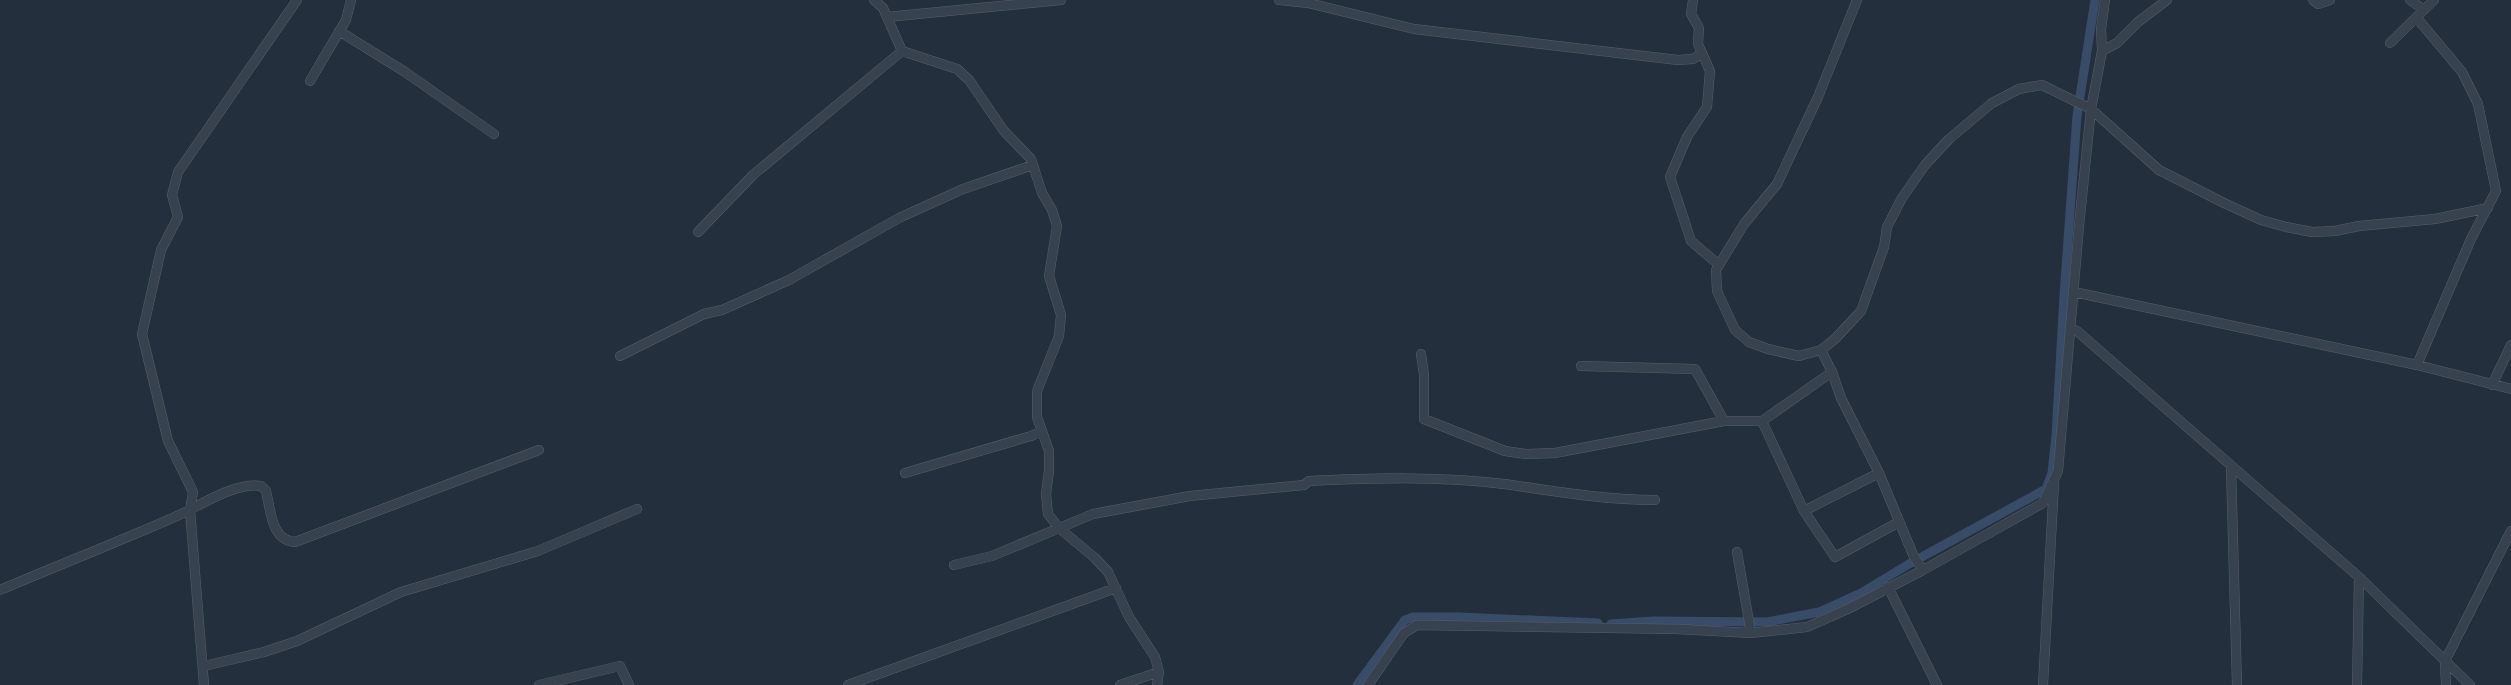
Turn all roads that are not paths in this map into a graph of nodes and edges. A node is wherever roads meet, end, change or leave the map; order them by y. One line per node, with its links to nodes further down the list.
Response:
1 (297, 0): 50 (street)
2 (351, 0): 17 (street)
3 (874, 0): 15 (street)
4 (1061, 0): 15 (street)
5 (1279, 0): 21 (street)
6 (1693, 0): 21 (street)
7 (1857, 0): 28 (street)
8 (2105, 0): 20 (street)
9 (2168, 0): 20 (street)
10 (2313, 0): 11 (street)
11 (2330, 0)
12 (2410, 0): 14 (street)
13 (2434, 0): 14 (street)
14 (2424, 10): 16 (street)
15 (887, 17): 19 (street)
16 (2416, 17): 18 (street); 26 (street)
17 (339, 31): 22 (street); 24 (street)
18 (2390, 43)
19 (902, 50): 25 (street); 27 (street)
20 (2102, 50): 23 (street)
21 (1701, 54): 28 (street)
22 (310, 81)
23 (2091, 109): 26 (street); 29 (street); 32 (street)
24 (494, 134)
25 (1033, 165): 34 (street); 42 (street)
26 (2488, 208): 35 (street)
27 (698, 232)
28 (1719, 265): 32 (street)
29 (2074, 292): 30 (street); 35 (street)
30 (2071, 329): 44 (street); 47 (street)
31 (2511, 345): 38 (street)
32 (1821, 350): 37 (street)
33 (1421, 354): 40 (street)
34 (620, 356)
35 (2417, 365): 38 (street)
36 (1581, 366): 40 (street)
37 (1832, 372): 41 (street); 46 (street)
38 (2492, 385): 39 (street)
39 (2511, 389)
40 (1724, 421): 41 (street)
41 (1762, 421): 51 (street)
42 (1042, 431): 45 (street); 53 (street)
43 (539, 450): 50 (street)
44 (2231, 467): 58 (street); 75 (street)
45 (905, 473)
46 (1879, 473): 51 (street); 52 (street)
47 (2054, 483): 56 (street); 74 (street)
48 (1655, 500): 53 (street)
49 (636, 509): 64 (street)
50 (190, 510): 61 (street); 64 (street)
51 (1804, 511): 52 (street)
52 (1899, 522): 56 (street)
53 (1059, 528): 57 (street); 60 (street)
54 (2511, 531): 63 (street)
55 (1737, 552): 62 (street)
56 (1918, 564): 59 (street)
57 (954, 565)
58 (2359, 577): 63 (street); 76 (street)
59 (1888, 587): 62 (street); 73 (street)
60 (1116, 588): 65 (street); 69 (street)
61 (0, 590)
62 (1750, 626): 72 (street)
63 (2445, 661): 77 (street); 78 (street)
64 (204, 666): 66 (street)
65 (1159, 672): 70 (street); 71 (street)
66 (204, 685)
67 (539, 685): 68 (street)
68 (629, 685)
69 (848, 685)
70 (1120, 685)
71 (1157, 685)
72 (1368, 685)
73 (1938, 685)
74 (2043, 685)
75 (2237, 685)
76 (2357, 685)
77 (2446, 685)
78 (2470, 685)

